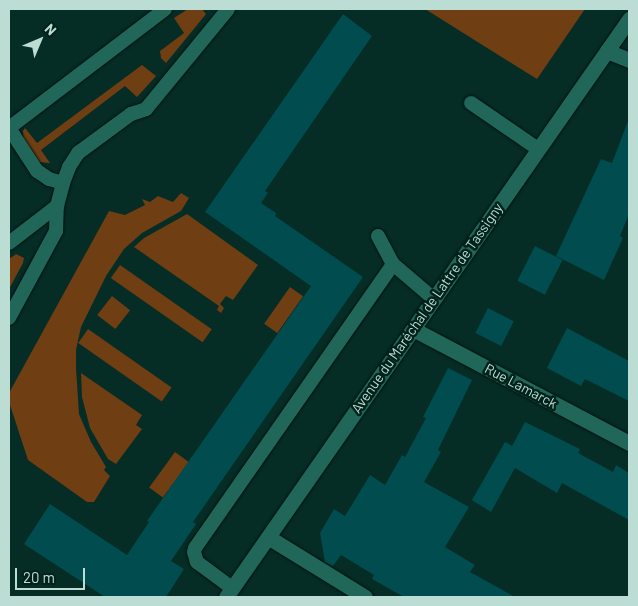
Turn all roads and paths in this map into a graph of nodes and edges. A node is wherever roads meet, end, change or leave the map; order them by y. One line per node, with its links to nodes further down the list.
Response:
1 (166, 9): 8 (lane)
2 (228, 9): 8 (lane)
3 (629, 19): 4 (street, Avenue du Maréchal de Lattre de Tassigny)
4 (607, 51): 5 (street); 7 (street, Avenue du Maréchal de Lattre de Tassigny)
5 (629, 60)
6 (471, 103): 7 (lane)
7 (538, 149): 13 (street, Avenue du Maréchal de Lattre de Tassigny)
8 (63, 183): 9 (lane)
9 (57, 206): 11 (lane); 14 (lane)
10 (378, 236): 12 (lane)
11 (9, 243)
12 (393, 264): 13 (lane); 18 (lane)
13 (434, 299): 15 (street, Avenue du Maréchal de Lattre de Tassigny)
14 (9, 318)
15 (413, 329): 16 (street, Rue Lamarck); 17 (street, Avenue du Maréchal de Lattre de Tassigny)
16 (629, 443)
17 (268, 537): 18 (street, Avenue du Maréchal de Lattre de Tassigny); 19 (street)
18 (229, 593)
19 (365, 597)

